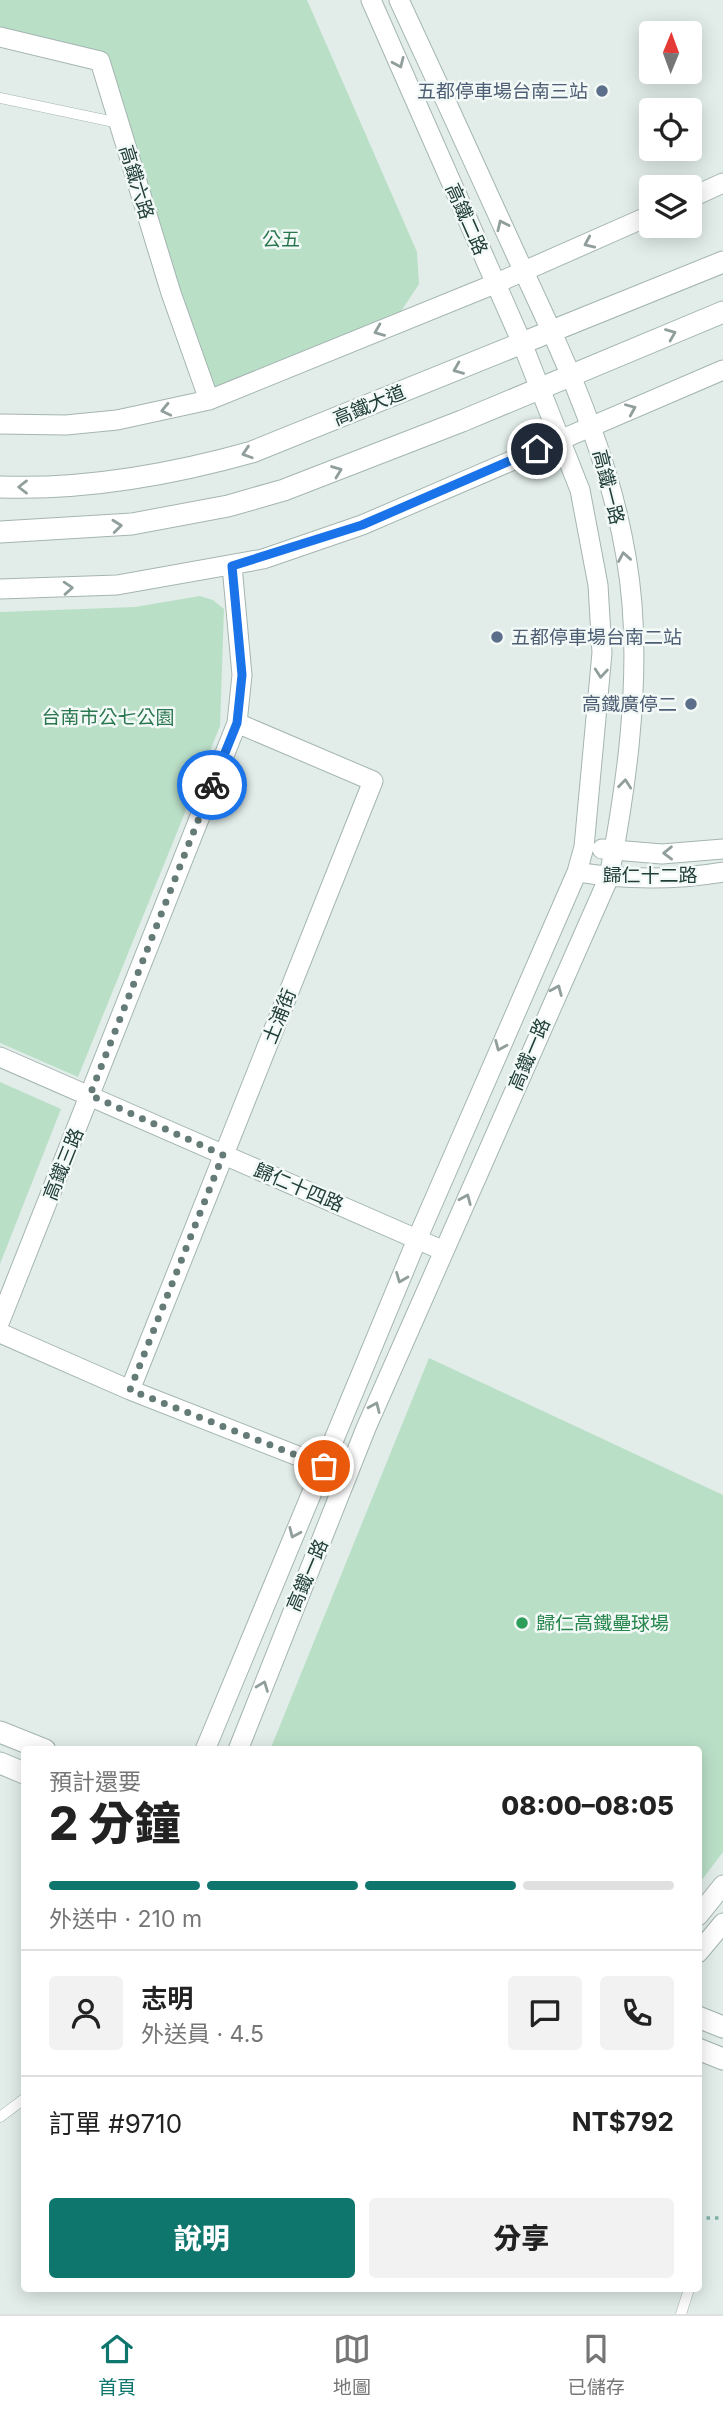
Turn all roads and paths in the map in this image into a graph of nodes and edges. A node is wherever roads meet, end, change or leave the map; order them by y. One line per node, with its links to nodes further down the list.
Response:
1 (371, 0): 11 (street, 高鐵二路, one-way to 11)
2 (399, 0): 10 (street, 高鐵二路, one-way to 2)
3 (0, 37): 5 (street, 高鐵六路)
4 (0, 98): 5 (lane)
5 (119, 124): 18 (street, 高鐵六路)
6 (723, 183): 7 (street)
7 (702, 193)
8 (639, 220): 10 (street, one-way to 10)
9 (723, 262): 13 (street, 高鐵大道)
10 (524, 272): 11 (street); 13 (street, 高鐵二路)
11 (496, 284): 14 (street, 高鐵二路); 18 (street, one-way to 18)
12 (723, 312): 16 (street, one-way to 12)
13 (552, 331): 14 (street, 高鐵大道); 16 (street, 高鐵一路)
14 (522, 343): 17 (street, 高鐵二路); 22 (street, 高鐵大道, one-way to 22)
15 (723, 370): 20 (street, one-way to 15)
16 (572, 375): 17 (street); 20 (street, 高鐵一路)
17 (541, 388): 21 (street, 高鐵二路); 23 (street, one-way to 17)
18 (209, 400): 19 (street, one-way to 19)
19 (0, 424)
20 (592, 425): 21 (street); 29 (street, 高鐵一路, one-way to 20)
21 (561, 439): 24 (street); 27 (street, 高鐵一路, one-way to 27)
22 (0, 487)
23 (0, 532)
24 (232, 566): 25 (street, one-way to 24); 26 (street, 高鐵三路)
25 (0, 589)
26 (237, 723): 34 (street, 高鐵三路); 35 (street, 土浦街)
27 (584, 847): 29 (street, 歸仁十二路); 30 (street, 高鐵一路)
28 (723, 849): 29 (street, 歸仁十二路, one-way to 29)
29 (614, 851): 32 (street, 高鐵一路)
30 (577, 872): 32 (street, 歸仁十二路); 36 (street, 高鐵一路, one-way to 36)
31 (723, 872): 32 (street, 歸仁十二路)
32 (608, 877): 37 (street, 高鐵一路, one-way to 32)
33 (0, 1057): 34 (street, 歸仁十四路)
34 (90, 1095): 35 (street, 歸仁十四路); 38 (street, 高鐵三路)
35 (223, 1155): 36 (street, 歸仁十四路); 40 (street, 土浦街)
36 (418, 1237): 37 (street, 歸仁十四路); 41 (street, 高鐵一路, one-way to 41)
37 (444, 1251): 42 (street, 高鐵一路, one-way to 37)
38 (0, 1321)
39 (0, 1333): 40 (street)
40 (130, 1390): 41 (street)
41 (324, 1466): 42 (street); 45 (street, 高鐵一路, one-way to 45)
42 (349, 1476): 46 (street, 高鐵一路, one-way to 42)
43 (0, 1732): 44 (street)
44 (35, 1746)
45 (207, 1746)
46 (240, 1746)
47 (0, 1763): 48 (street)
48 (21, 1772)
49 (723, 1885): 50 (street)
50 (702, 1911)
51 (723, 1923): 52 (street)
52 (702, 1949)
53 (702, 2019): 54 (street)
54 (723, 2027)
55 (702, 2051): 56 (street)
56 (723, 2059)
57 (21, 2101): 58 (lane)
58 (0, 2117)
59 (702, 2218): 60 (path)
60 (723, 2218)
61 (688, 2292): 62 (lane)
62 (681, 2314)

